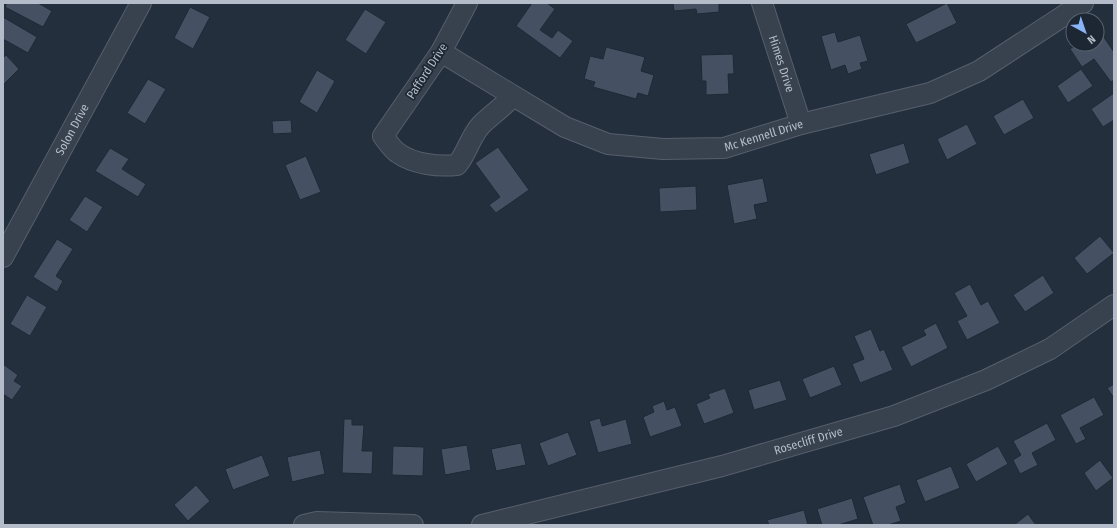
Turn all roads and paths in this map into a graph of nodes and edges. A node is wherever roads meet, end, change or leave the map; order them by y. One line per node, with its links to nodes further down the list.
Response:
1 (141, 3): 8 (street, Solon Drive)
2 (467, 3): 5 (street, Pafford Drive)
3 (762, 3): 7 (street, Himes Drive)
4 (1083, 3): 7 (street, Mc Kennell Drive)
5 (442, 52): 6 (street, Mc Kennell Drive); 6 (street, Pafford Drive)
6 (513, 96): 7 (street, Mc Kennell Drive)
7 (801, 124)
8 (9, 234): 9 (street, Solon Drive)
9 (3, 257)
10 (1114, 305): 13 (street, Rosecliff Drive)
11 (304, 525): 12 (street)
12 (413, 525)
13 (482, 525)

